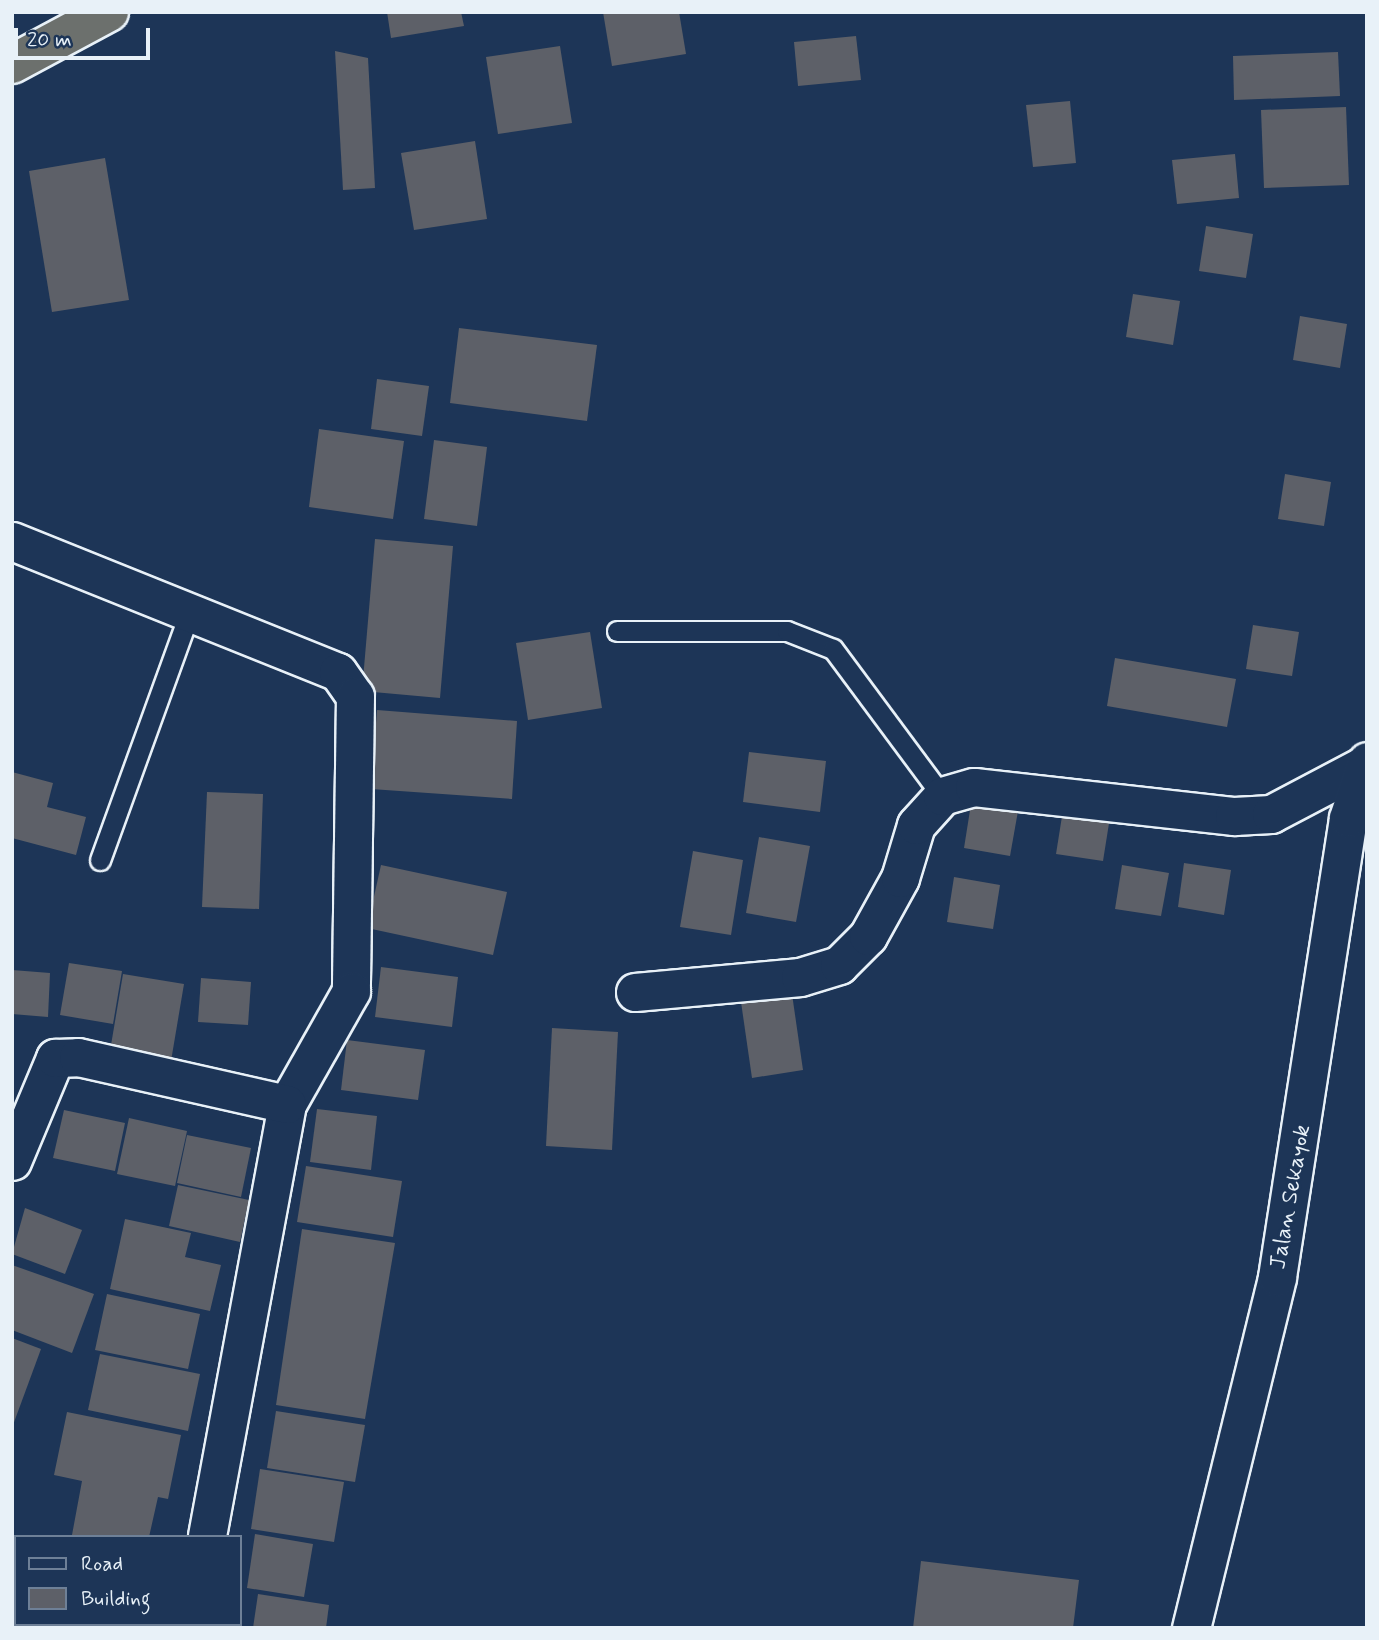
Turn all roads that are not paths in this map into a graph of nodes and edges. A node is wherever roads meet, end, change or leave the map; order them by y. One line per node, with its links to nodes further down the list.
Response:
1 (109, 12): 2 (highway)
2 (12, 64)
3 (12, 541): 4 (street)
4 (188, 617): 8 (lane); 10 (street)
5 (617, 631): 7 (lane)
6 (1366, 763): 7 (street); 13 (street, Jalan Sekayok)
7 (942, 796): 9 (street)
8 (100, 860)
9 (635, 992)
10 (287, 1104): 11 (street); 12 (street)
11 (12, 1161)
12 (207, 1535)
13 (1191, 1628)

